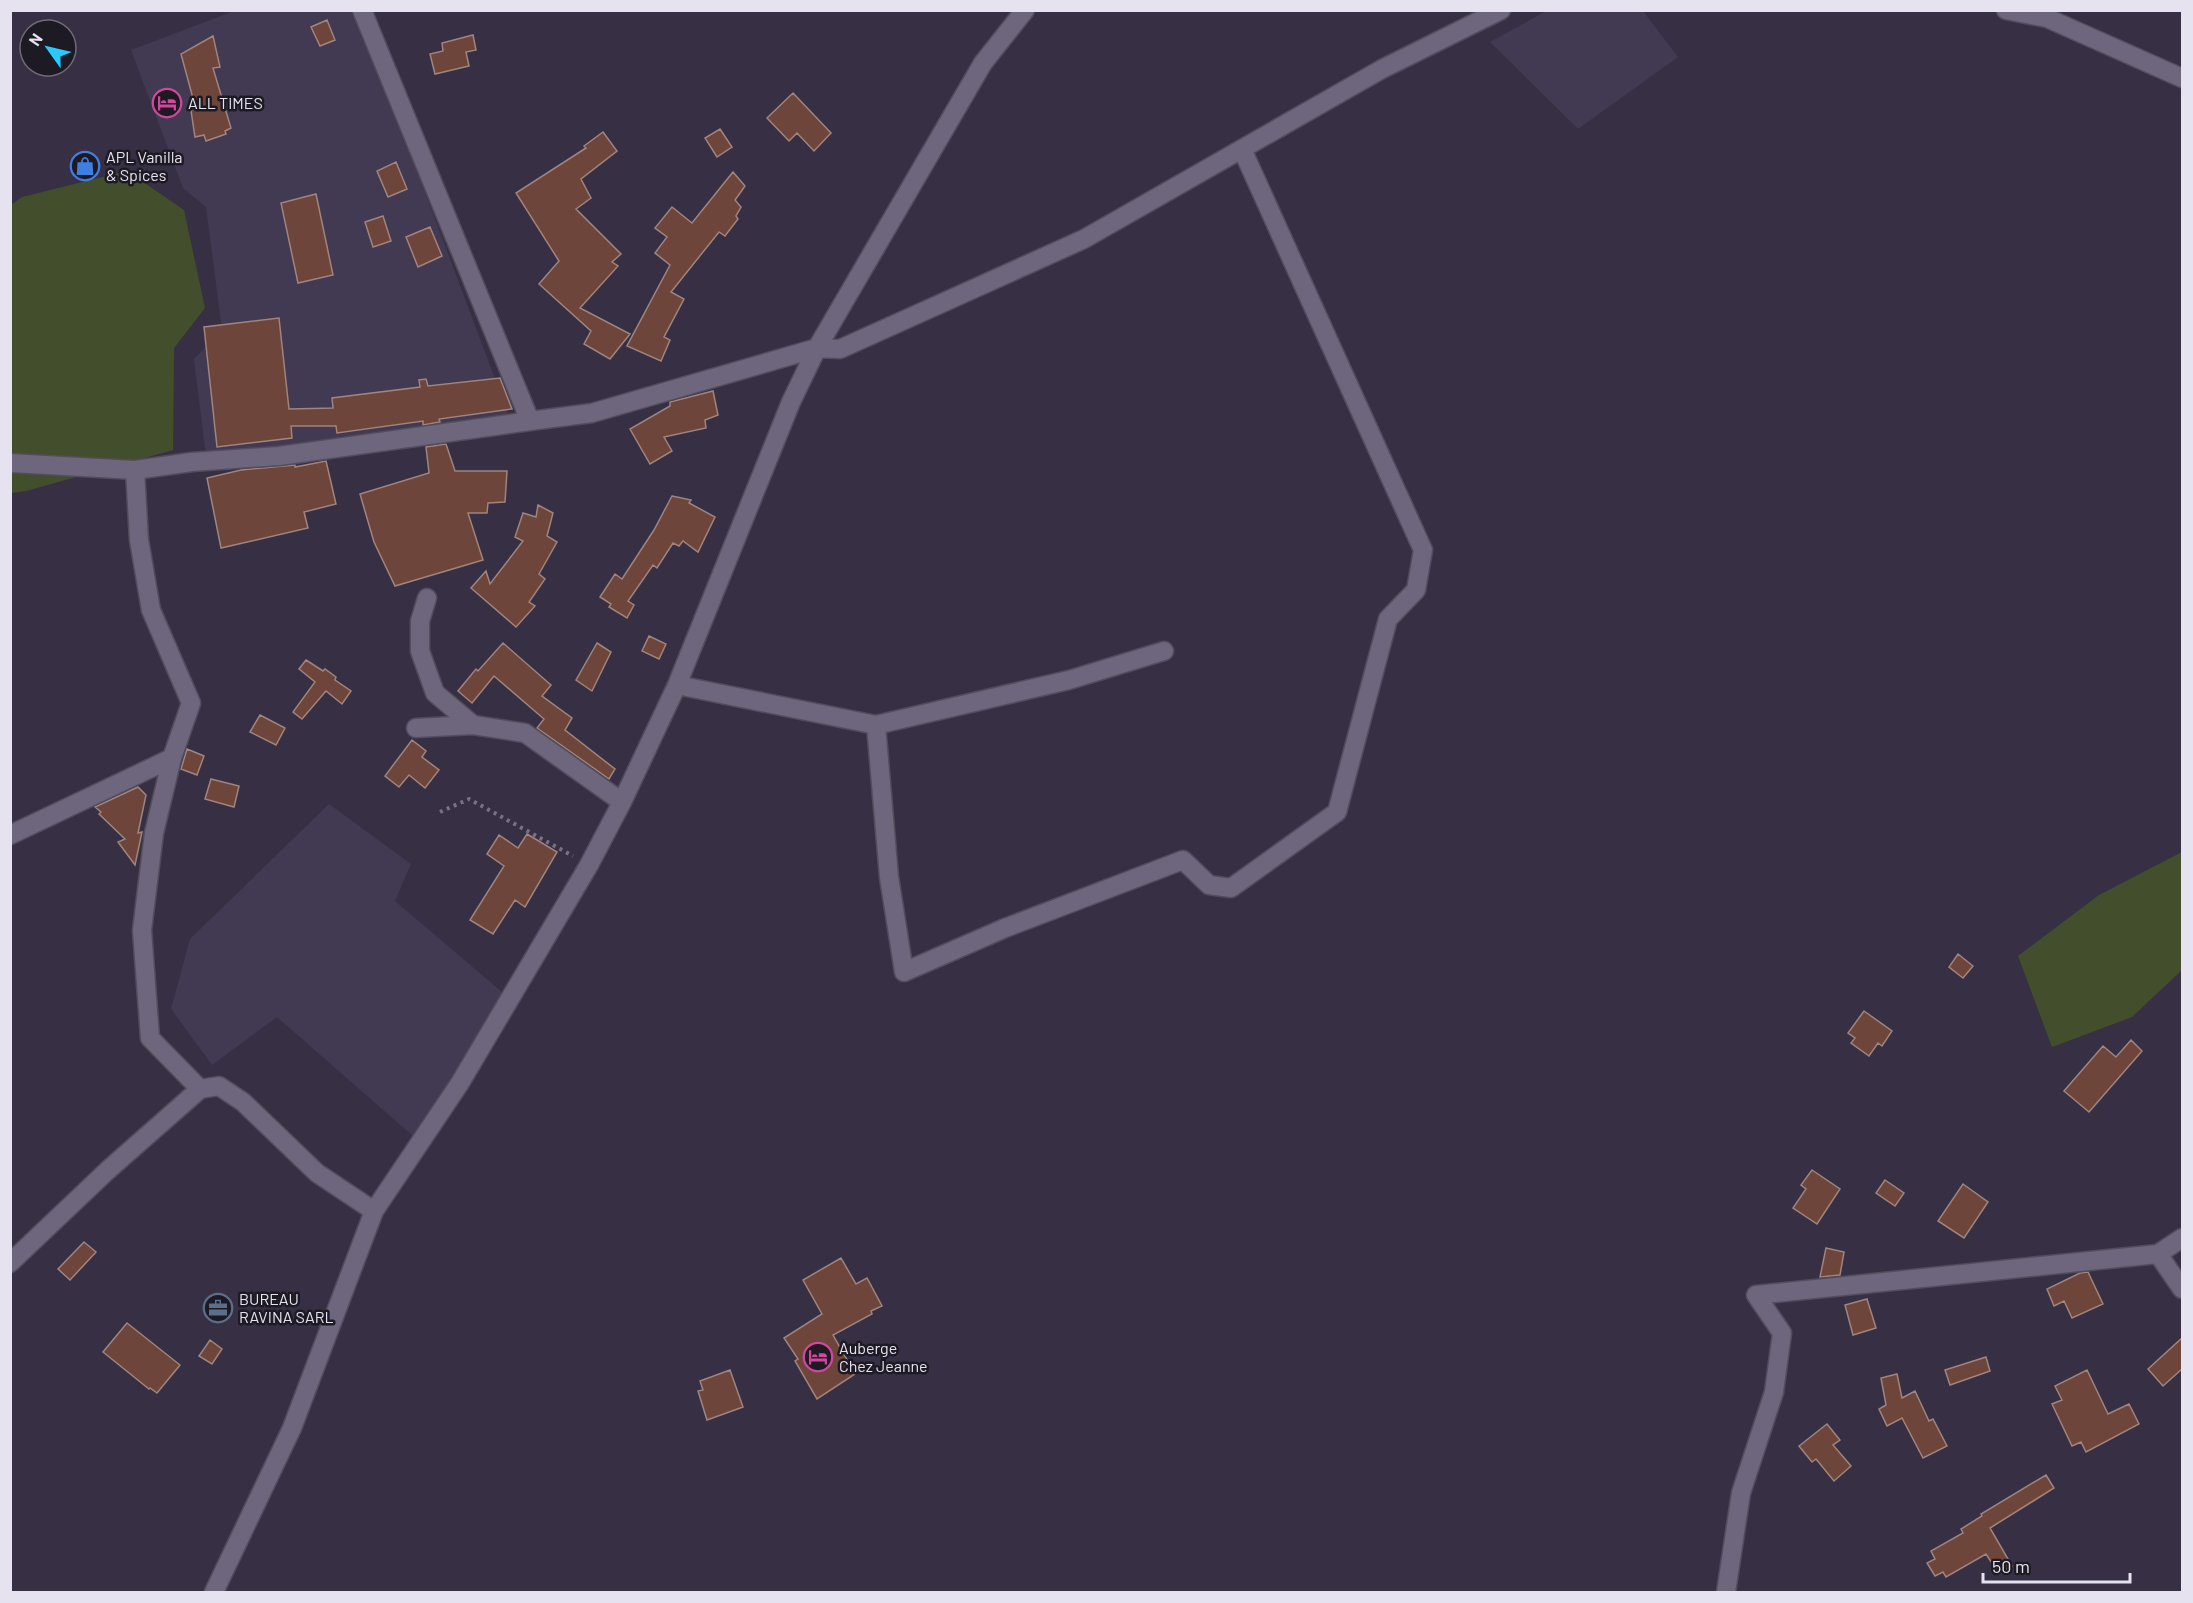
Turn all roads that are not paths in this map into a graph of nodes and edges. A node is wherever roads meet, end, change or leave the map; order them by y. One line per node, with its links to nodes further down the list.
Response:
1 (362, 10): 8 (street)
2 (1025, 10): 7 (street)
3 (1502, 10): 6 (street)
4 (2006, 10): 5 (street)
5 (2182, 78)
6 (1242, 149): 7 (street); 15 (street)
7 (817, 348): 8 (street); 13 (street)
8 (530, 421): 10 (street)
9 (10, 463): 10 (street)
10 (135, 470): 17 (street)
11 (427, 598): 14 (street)
12 (1164, 651): 15 (street)
13 (678, 685): 15 (street); 18 (street)
14 (473, 725): 16 (street); 18 (street)
15 (876, 725)
16 (416, 728)
17 (172, 758): 19 (street); 20 (street)
18 (622, 802): 21 (street)
19 (10, 835)
20 (200, 1089): 21 (street); 24 (street)
21 (374, 1212): 26 (street)
22 (2182, 1238): 23 (street)
23 (2158, 1254): 25 (street); 27 (street)
24 (10, 1263)
25 (2182, 1289)
26 (213, 1593)
27 (1726, 1593)

